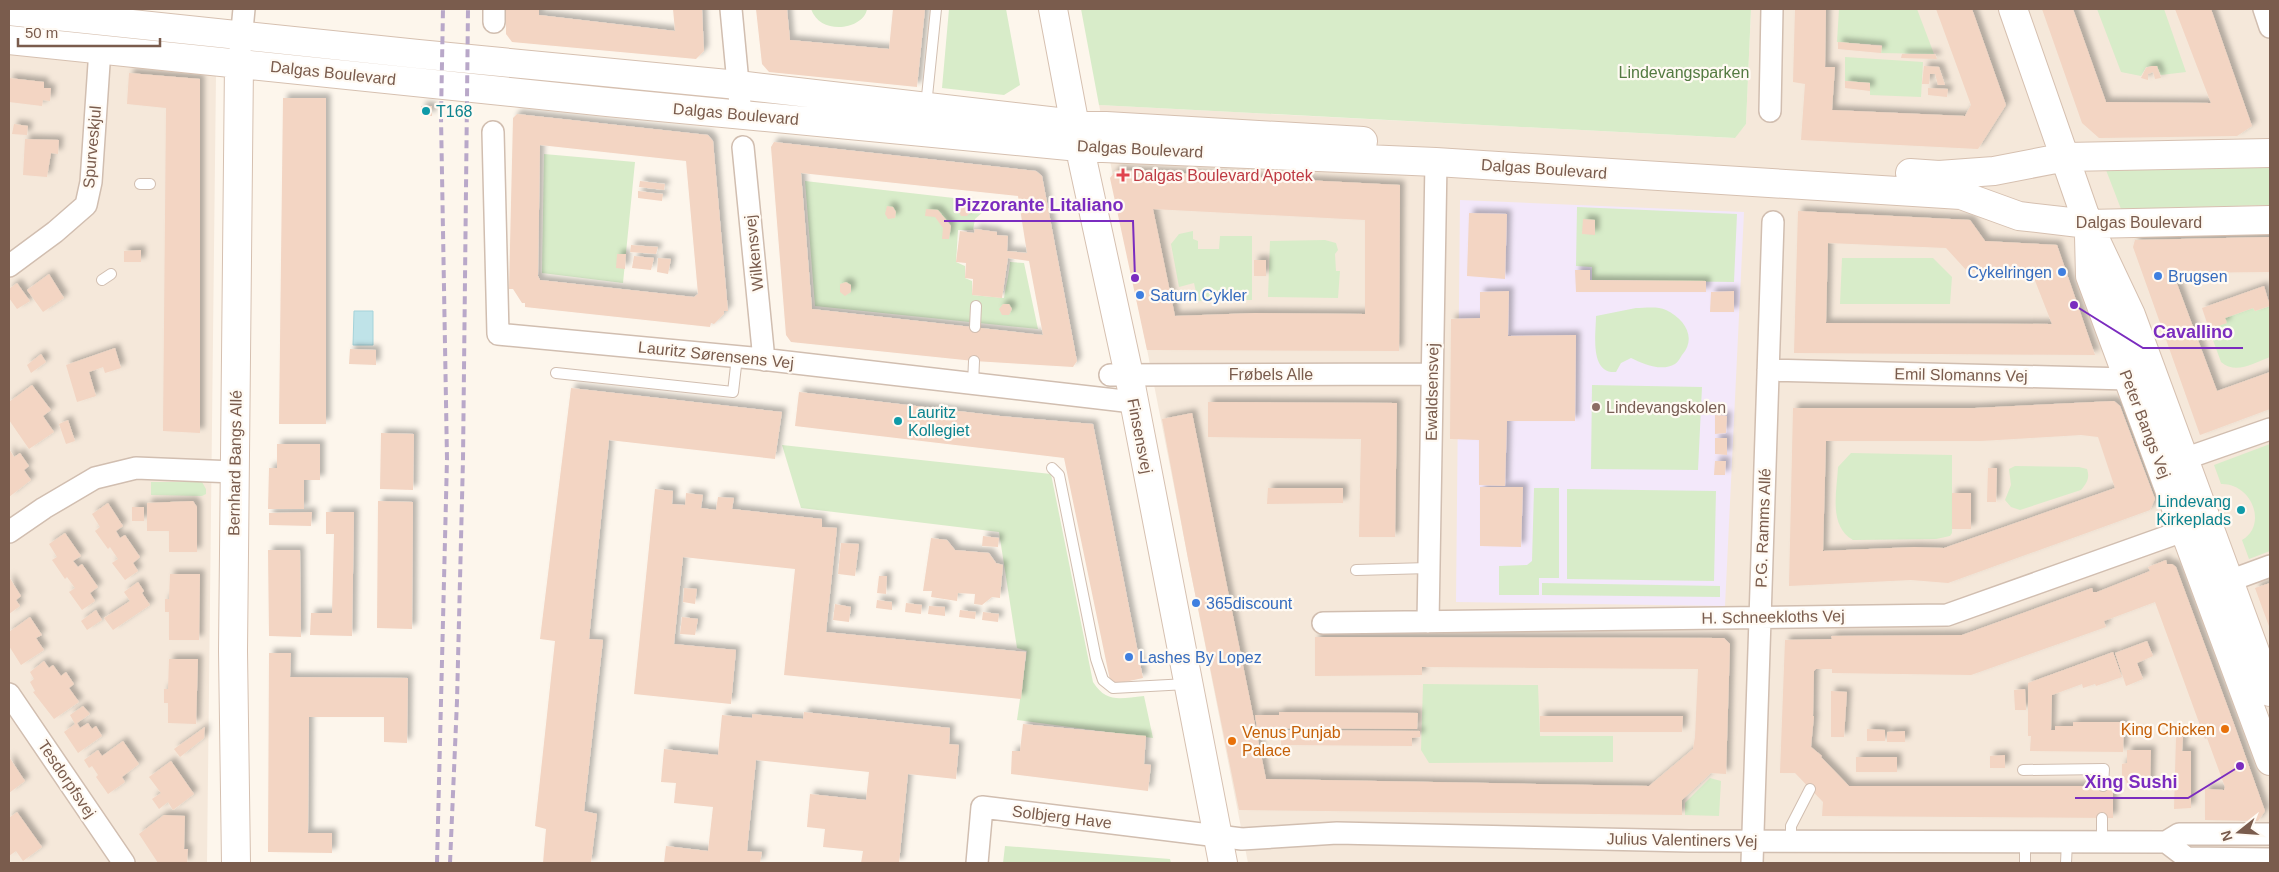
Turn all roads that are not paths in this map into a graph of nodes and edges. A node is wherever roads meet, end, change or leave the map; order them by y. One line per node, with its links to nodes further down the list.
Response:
1 (731, 9): 15 (street)
2 (936, 9): 16 (lane)
3 (1036, 9): 20 (street, Finsensvej)
4 (1053, 9): 20 (street, Finsensvej)
5 (1772, 9): 17 (street)
6 (2014, 9): 24 (street, Peter Bangs Vej)
7 (2264, 9): 11 (street)
8 (9, 11): 9 (street, Dalgas Boulevard)
9 (102, 20): 10 (street, Dalgas Boulevard); 13 (street, Spurveskjul)
10 (243, 22): 14 (street); 15 (street, Dalgas Boulevard)
11 (2270, 26)
12 (9, 40): 13 (street, Dalgas Boulevard)
13 (100, 49): 14 (street, Dalgas Boulevard); 28 (street, Spurveskjul)
14 (239, 63): 18 (street, Dalgas Boulevard); 45 (street, Bernhard Bangs Allé)
15 (738, 85): 16 (street, Dalgas Boulevard); 18 (street)
16 (926, 107): 20 (street, Dalgas Boulevard)
17 (1770, 111)
18 (741, 115): 20 (street, Dalgas Boulevard)
19 (493, 132): 33 (street, Lauritz Sørensens Vej)
20 (1068, 135): 23 (street, Dalgas Boulevard); 41 (street, Finsensvej)
21 (743, 147): 34 (street, Wilkensvej)
22 (2270, 153): 24 (street, Dalgas Boulevard)
23 (1436, 154): 24 (street, Dalgas Boulevard); 27 (street, Dalgas Boulevard); 38 (street, Ewaldsensvej)
24 (2066, 157): 27 (street, Peter Bangs Vej)
25 (2270, 220): 27 (street, Dalgas Boulevard)
26 (1773, 222): 36 (street, P.G. Ramms Allé)
27 (2088, 224): 39 (street, Peter Bangs Vej)
28 (9, 266)
29 (112, 274): 30 (lane)
30 (102, 280)
31 (976, 306): 32 (lane)
32 (975, 327)
33 (737, 357): 34 (street, Lauritz Sørensens Vej); 37 (lane)
34 (764, 360): 40 (street, Lauritz Sørensens Vej)
35 (974, 361): 40 (lane)
36 (1768, 370): 39 (street, Emil Slomanns Vej); 52 (street, P.G. Ramms Allé)
37 (556, 373)
38 (1431, 374): 41 (street, Frøbels Alle); 49 (street, Ewaldsensvej)
39 (2141, 377): 43 (street, Peter Bangs Vej)
40 (973, 384): 41 (street, Lauritz Sørensens Vej)
41 (1122, 388): 55 (street, Finsensvej)
42 (2270, 429): 43 (street)
43 (2173, 463): 46 (street, Peter Bangs Vej)
44 (1052, 468): 55 (lane)
45 (234, 472): 47 (street); 73 (street, Bernhard Bangs Allé)
46 (2196, 526): 51 (street, Peter Bangs Vej); 52 (street, H. Schneekloths Vej)
47 (9, 532)
48 (2270, 566): 51 (street)
49 (1429, 568): 50 (lane); 53 (street, Ewaldsensvej)
50 (1356, 570)
51 (2218, 585): 56 (street, Peter Bangs Vej); 58 (street, Peter Bangs Vej)
52 (1760, 618): 53 (street, H. Schneekloths Vej); 65 (street, P.G. Ramms Allé)
53 (1428, 622): 54 (street, H. Schneekloths Vej)
54 (1323, 623)
55 (1180, 685): 64 (street, Finsensvej)
56 (2270, 692)
57 (9, 694): 72 (street, Tesdorpfsvej)
58 (2270, 761)
59 (2023, 770): 60 (lane)
60 (2103, 786)
61 (1810, 789): 67 (lane)
62 (2102, 818): 69 (lane)
63 (2270, 834): 70 (street, Julius Valentiners Vej)
64 (1208, 836): 65 (street, Julius Valentiners Vej); 74 (street, Solbjerg Have); 75 (street, Finsensvej); 76 (street, Finsensvej)
65 (1752, 841): 67 (street, Julius Valentiners Vej); 77 (street, P.G. Ramms Allé)
66 (2067, 841): 68 (street, Julius Valentiners Vej); 69 (street, Julius Valentiners Vej); 79 (lane)
67 (1791, 842): 68 (street, Julius Valentiners Vej)
68 (2026, 842): 78 (lane)
69 (2102, 842): 70 (street, Julius Valentiners Vej)
70 (2166, 842): 71 (street)
71 (2270, 859)
72 (124, 863)
73 (236, 863)
74 (976, 863)
75 (1204, 863)
76 (1223, 863)
77 (1752, 863)
78 (2025, 863)
79 (2066, 863)

